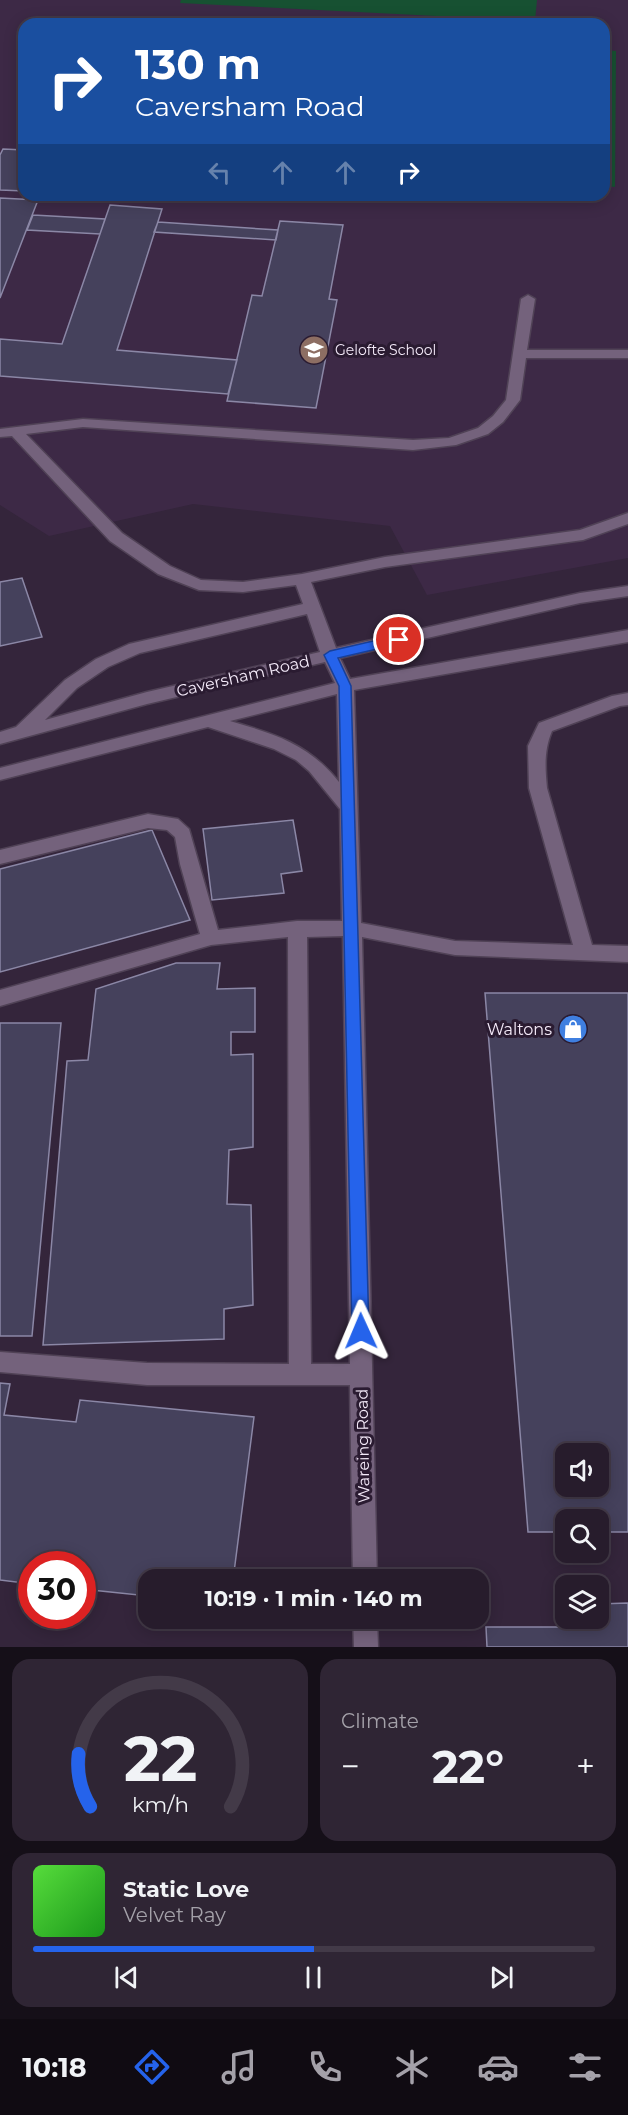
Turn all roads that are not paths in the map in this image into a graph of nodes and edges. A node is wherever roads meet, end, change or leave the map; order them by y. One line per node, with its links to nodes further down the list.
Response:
1 (528, 299): 2 (street)
2 (520, 354): 3 (street); 4 (street)
3 (628, 354)
4 (17, 433): 5 (street); 7 (street)
5 (0, 434)
6 (628, 518): 7 (street)
7 (302, 579): 9 (street, Wareing Road)
8 (628, 591): 11 (street, Caversham Road)
9 (313, 607): 11 (street, Wareing Road); 15 (street)
10 (628, 636): 12 (street, Caversham Road)
11 (330, 655): 12 (street, Wareing Road); 15 (street, Caversham Road)
12 (345, 686): 14 (street, Caversham Road); 18 (street, Wareing Road)
13 (625, 703): 23 (street)
14 (209, 720): 17 (street, Caversham Road); 18 (street)
15 (21, 733): 16 (street, Caversham Road)
16 (0, 738)
17 (0, 774)
18 (349, 809): 21 (street, Wareing Road)
19 (0, 857): 22 (street)
20 (297, 928): 21 (street); 22 (street); 27 (street)
21 (351, 928): 23 (street); 28 (street, Wareing Road)
22 (211, 938): 25 (street)
23 (584, 951): 24 (street)
24 (628, 954)
25 (0, 998)
26 (0, 1362): 27 (street)
27 (300, 1375): 28 (street)
28 (362, 1375): 29 (street, Wareing Road)
29 (365, 1569)
30 (365, 1629): 31 (street)
31 (366, 1647)

